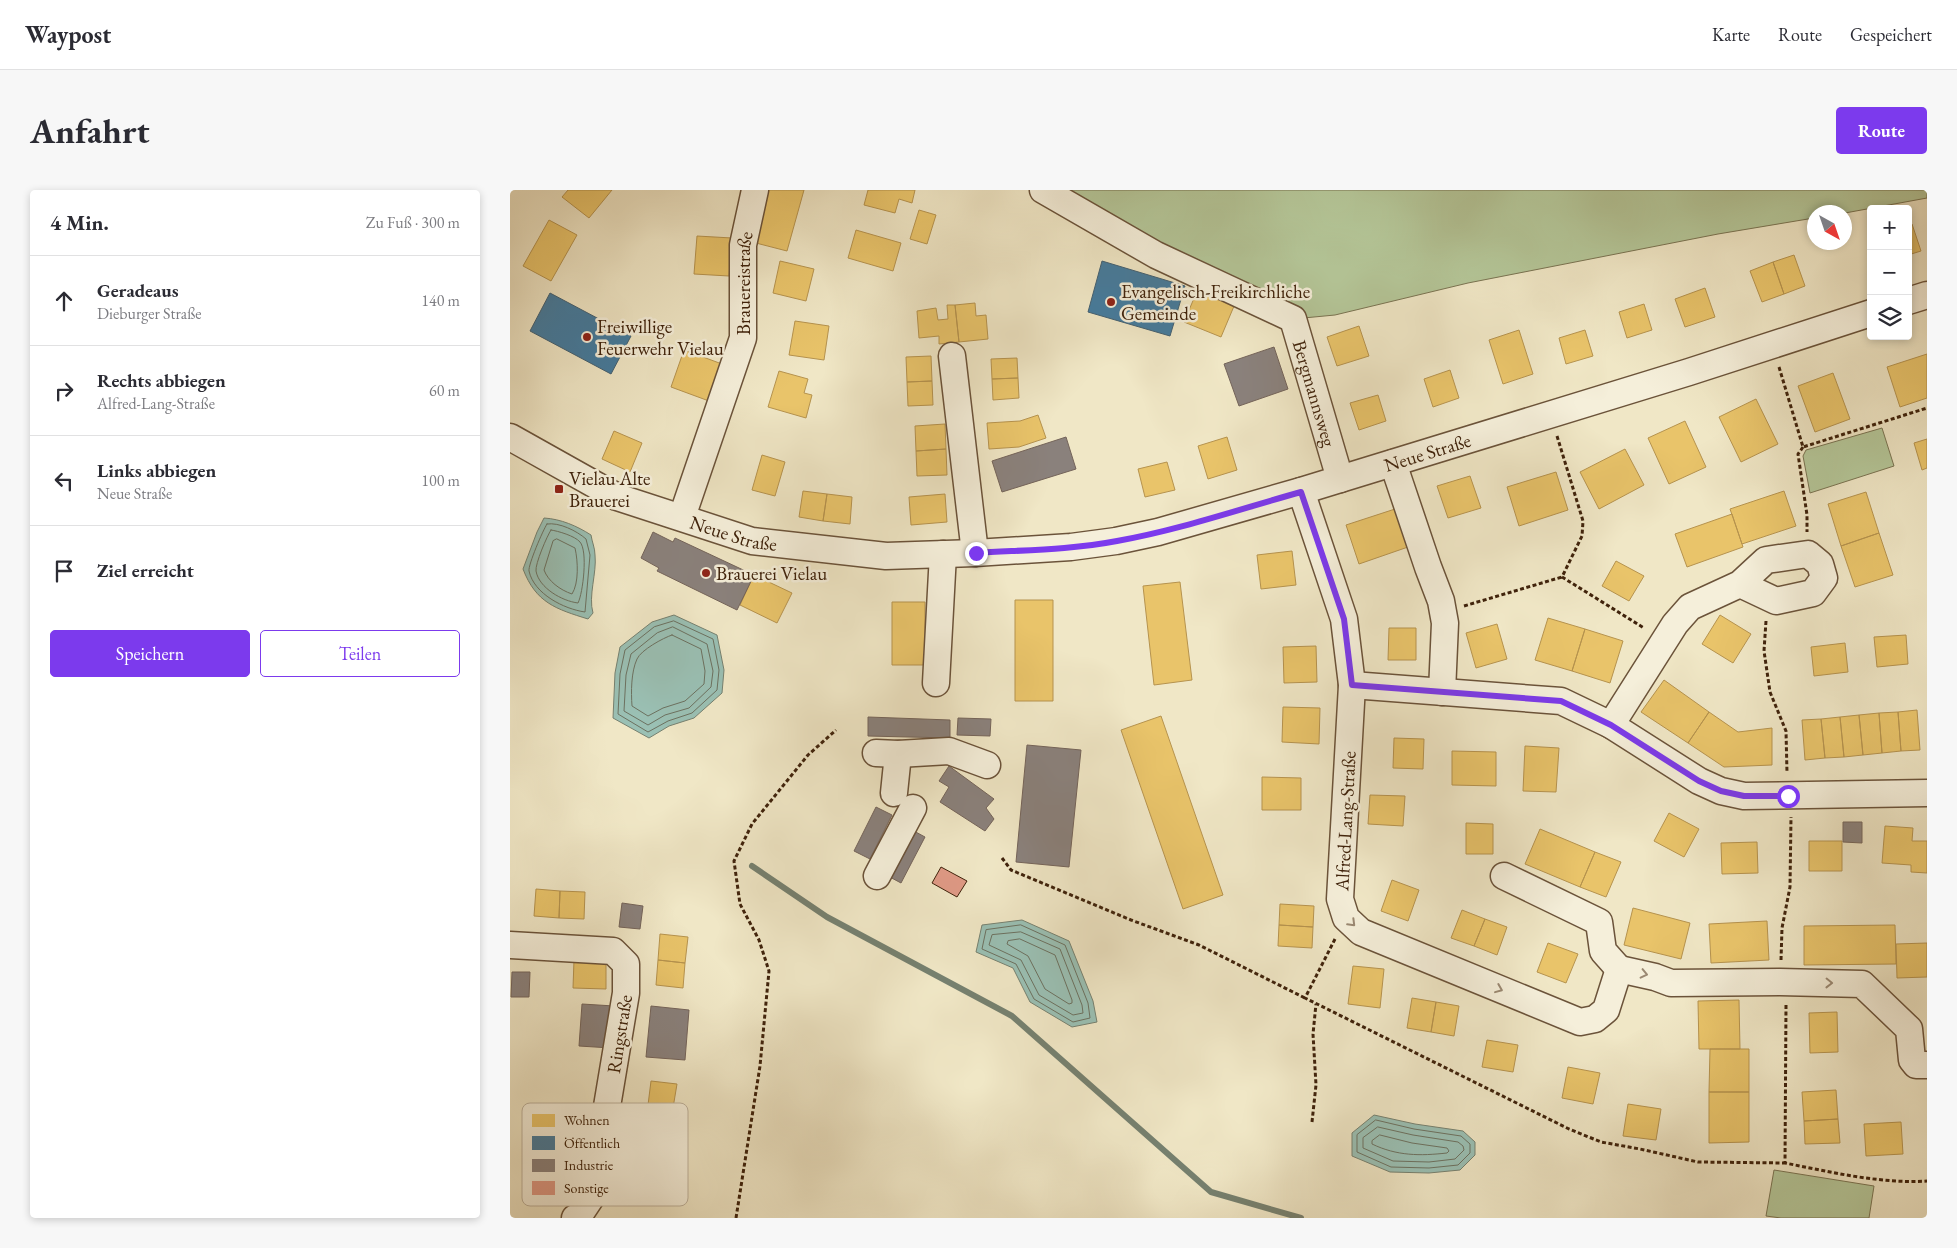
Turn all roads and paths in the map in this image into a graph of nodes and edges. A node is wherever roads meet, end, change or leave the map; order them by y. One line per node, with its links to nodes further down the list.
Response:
1 (755, 190): 15 (street, Brauereistraße)
2 (1043, 190): 13 (street, Bergmannsweg)
3 (1927, 295): 4 (street)
4 (1912, 300)
5 (1867, 314): 6 (street, Neue Straße)
6 (1772, 345): 9 (street, Neue Straße); 11 (path)
7 (952, 356): 16 (street)
8 (1927, 408): 11 (path)
9 (1550, 414): 12 (street, Neue Straße); 19 (path)
10 (510, 437): 15 (street, Neue Straße)
11 (1802, 447): 18 (path)
12 (1393, 463): 13 (street, Neue Straße); 22 (street)
13 (1340, 479): 14 (street, Neue Straße)
14 (1301, 492): 16 (street, Neue Straße); 25 (street, Alfred-Lang-Straße)
15 (682, 517): 17 (street, Neue Straße)
16 (976, 553): 17 (street, Neue Straße)
17 (943, 554): 24 (street)
18 (1808, 554): 20 (street); 21 (street)
19 (1562, 577): 22 (path); 23 (path)
20 (1740, 584): 21 (street); 23 (street)
21 (1769, 598): 31 (path)
22 (1443, 612): 26 (street)
23 (1664, 640): 27 (street)
24 (936, 683)
25 (1352, 685): 26 (street); 35 (street, Alfred-Lang-Straße)
26 (1442, 692): 27 (street)
27 (1611, 725): 31 (street)
28 (836, 730): 49 (path)
29 (988, 765): 33 (street)
30 (1927, 793): 31 (street)
31 (1788, 796): 38 (path)
32 (1002, 858): 39 (path)
33 (877, 876)
34 (1504, 876): 37 (street)
35 (1346, 918): 37 (street, Alfred-Lang-Straße, one-way to 37); 39 (path)
36 (510, 945): 43 (street, Ringstraße)
37 (1619, 969): 38 (street, one-way to 38)
38 (1780, 982): 41 (street, one-way to 41); 45 (path)
39 (1305, 998): 40 (path)
40 (1316, 1004): 44 (path); 45 (path)
41 (1918, 1027): 42 (street)
42 (1927, 1065)
43 (608, 1103)
44 (1312, 1122)
45 (1784, 1163): 46 (path)
46 (1927, 1181)
47 (585, 1206): 48 (street, Ringstraße)
48 (575, 1218)
49 (736, 1218)

